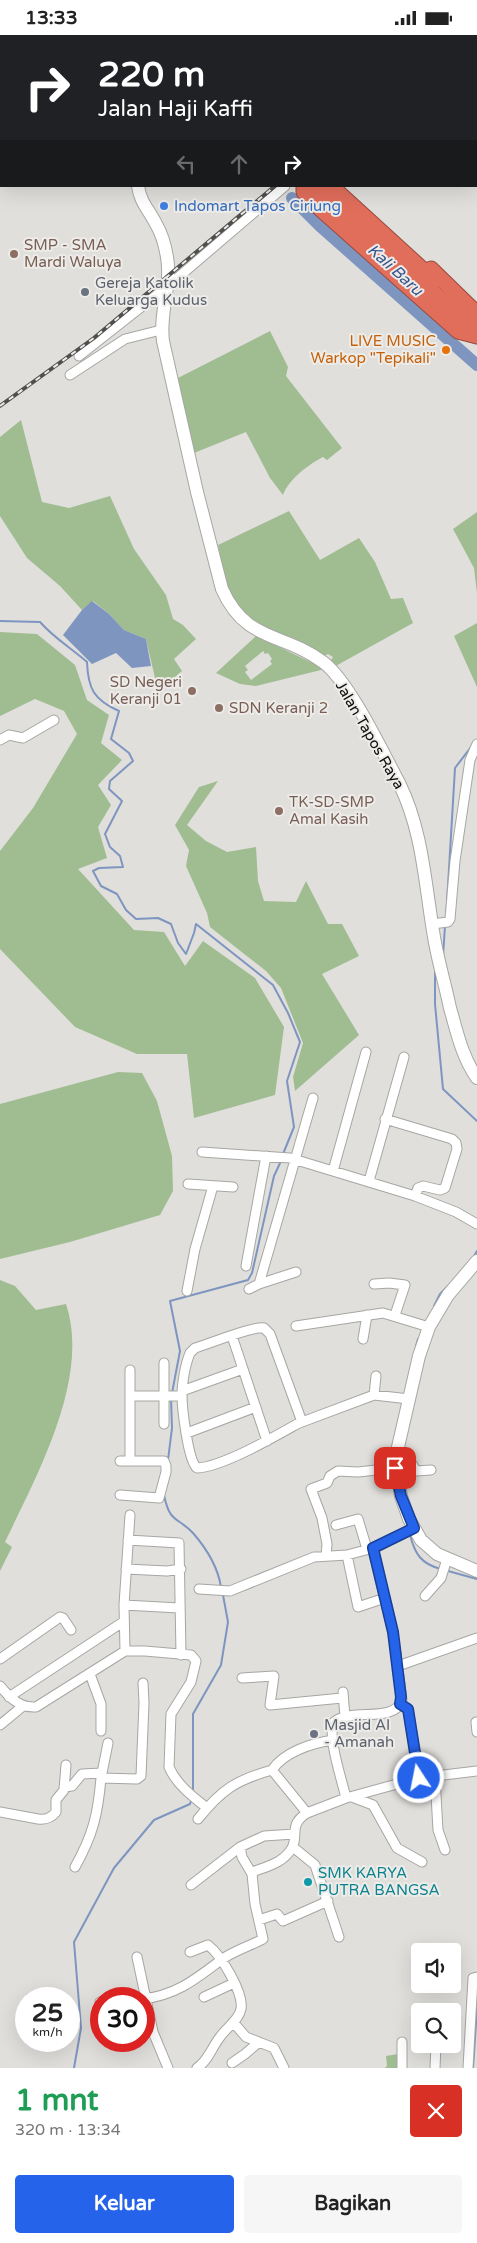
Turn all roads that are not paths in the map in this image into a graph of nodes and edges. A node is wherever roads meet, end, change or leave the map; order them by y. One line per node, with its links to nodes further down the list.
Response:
1 (138, 187): 7 (main road, Jalan Tapos Raya)
2 (284, 187): 7 (street)
3 (304, 187): 10 (highway)
4 (316, 187): 8 (highway)
5 (332, 187): 8 (highway)
6 (342, 187): 8 (highway)
7 (168, 286): 9 (main road, Jalan Tapos Raya); 11 (street)
8 (470, 315): 10 (highway)
9 (161, 330): 12 (street); 17 (main road, Jalan Tapos Raya)
10 (477, 334)
11 (80, 356)
12 (70, 375)
13 (54, 720): 14 (street)
14 (0, 740)
15 (477, 744): 16 (street)
16 (474, 754): 17 (street)
17 (440, 923): 20 (main road, Jalan Tapos Raya)
18 (366, 1052): 26 (street)
19 (404, 1057): 22 (street)
20 (477, 1078)
21 (313, 1098): 25 (street)
22 (385, 1119): 27 (street); 31 (street)
23 (202, 1151): 24 (street)
24 (271, 1156): 25 (street); 34 (street)
25 (293, 1159): 26 (street); 36 (street)
26 (333, 1171): 27 (street)
27 (369, 1181): 31 (street)
28 (188, 1184): 29 (street)
29 (213, 1186): 30 (street); 39 (street)
30 (233, 1187)
31 (415, 1196): 32 (street)
32 (477, 1224)
33 (477, 1261): 43 (main road)
34 (246, 1266)
35 (296, 1272): 36 (street)
36 (260, 1284): 38 (street)
37 (374, 1284): 41 (street)
38 (250, 1289)
39 (187, 1291)
40 (367, 1315): 41 (street); 42 (street); 45 (street)
41 (395, 1315): 43 (street)
42 (296, 1325)
43 (425, 1325): 53 (main road)
44 (232, 1336): 47 (street); 50 (street); 55 (street)
45 (363, 1339)
46 (164, 1363): 50 (street)
47 (243, 1369): 50 (street); 54 (street)
48 (130, 1370): 52 (street)
49 (376, 1375): 51 (street)
50 (175, 1395): 52 (street); 56 (street); 57 (street)
51 (374, 1395): 53 (street); 55 (street)
52 (130, 1396): 60 (street)
53 (406, 1399): 61 (main road)
54 (256, 1407): 57 (street); 58 (street)
55 (302, 1422): 58 (street)
56 (164, 1424)
57 (187, 1433): 58 (street)
58 (267, 1441)
59 (120, 1461): 60 (street)
60 (130, 1461): 63 (street)
61 (391, 1468): 62 (street); 66 (main road); 70 (street)
62 (431, 1470)
63 (120, 1495)
64 (130, 1515): 67 (street)
65 (336, 1525): 68 (street)
66 (412, 1528): 68 (street); 71 (main road)
67 (128, 1540): 72 (street); 73 (street)
68 (370, 1549): 69 (street); 77 (street)
69 (347, 1555): 70 (street); 77 (street)
70 (326, 1557): 75 (street)
71 (445, 1567): 74 (main road); 76 (street)
72 (126, 1569): 73 (street); 78 (street)
73 (181, 1569): 79 (street)
74 (477, 1571)
75 (199, 1589)
76 (426, 1595)
77 (385, 1598): 86 (street)
78 (124, 1605): 79 (street); 80 (street)
79 (179, 1607): 84 (street)
80 (123, 1622): 83 (street); 91 (street)
81 (71, 1630): 85 (street)
82 (477, 1638): 86 (street)
83 (125, 1651): 84 (street); 87 (street)
84 (181, 1655): 107 (street)
85 (0, 1659)
86 (398, 1666): 92 (street)
87 (90, 1674): 93 (street); 96 (street)
88 (242, 1678): 94 (street)
89 (143, 1683): 102 (street)
90 (0, 1686): 91 (street)
91 (9, 1697): 93 (street)
92 (400, 1704): 94 (street); 104 (street)
93 (22, 1706): 95 (street)
94 (346, 1717): 97 (street)
95 (0, 1725)
96 (101, 1731)
97 (333, 1740): 100 (street); 106 (street)
98 (108, 1743): 102 (street)
99 (66, 1765): 105 (street)
100 (272, 1770): 107 (street); 109 (street)
101 (477, 1771): 103 (street)
102 (102, 1776): 105 (street); 116 (street)
103 (435, 1777): 104 (street); 114 (street)
104 (419, 1778): 106 (street)
105 (64, 1787): 108 (street)
106 (349, 1797): 109 (street); 115 (street)
107 (207, 1808): 110 (street)
108 (0, 1812)
109 (306, 1813): 111 (street)
110 (198, 1819)
111 (294, 1833): 112 (street); 113 (street)
112 (240, 1847): 117 (street); 118 (street)
113 (293, 1847): 117 (street); 119 (street)
114 (445, 1850)
115 (422, 1861)
116 (75, 1867)
117 (252, 1874): 120 (street)
118 (191, 1885)
119 (328, 1901): 120 (street); 121 (street)
120 (259, 1920): 124 (street)
121 (339, 1937)
122 (190, 1952): 124 (street)
123 (137, 1957): 127 (street)
124 (222, 1959): 126 (street); 128 (street)
125 (476, 1977): 141 (street)
126 (234, 1983): 129 (street); 130 (street)
127 (142, 1987)
128 (155, 1997)
129 (204, 1997)
130 (233, 2022): 132 (street); 136 (street)
131 (155, 2037): 137 (street)
132 (259, 2041): 135 (street); 138 (street)
133 (402, 2042): 139 (street)
134 (436, 2053): 140 (street)
135 (232, 2063)
136 (201, 2067)
137 (168, 2068)
138 (284, 2068)
139 (402, 2068)
140 (435, 2068)
141 (468, 2068)

